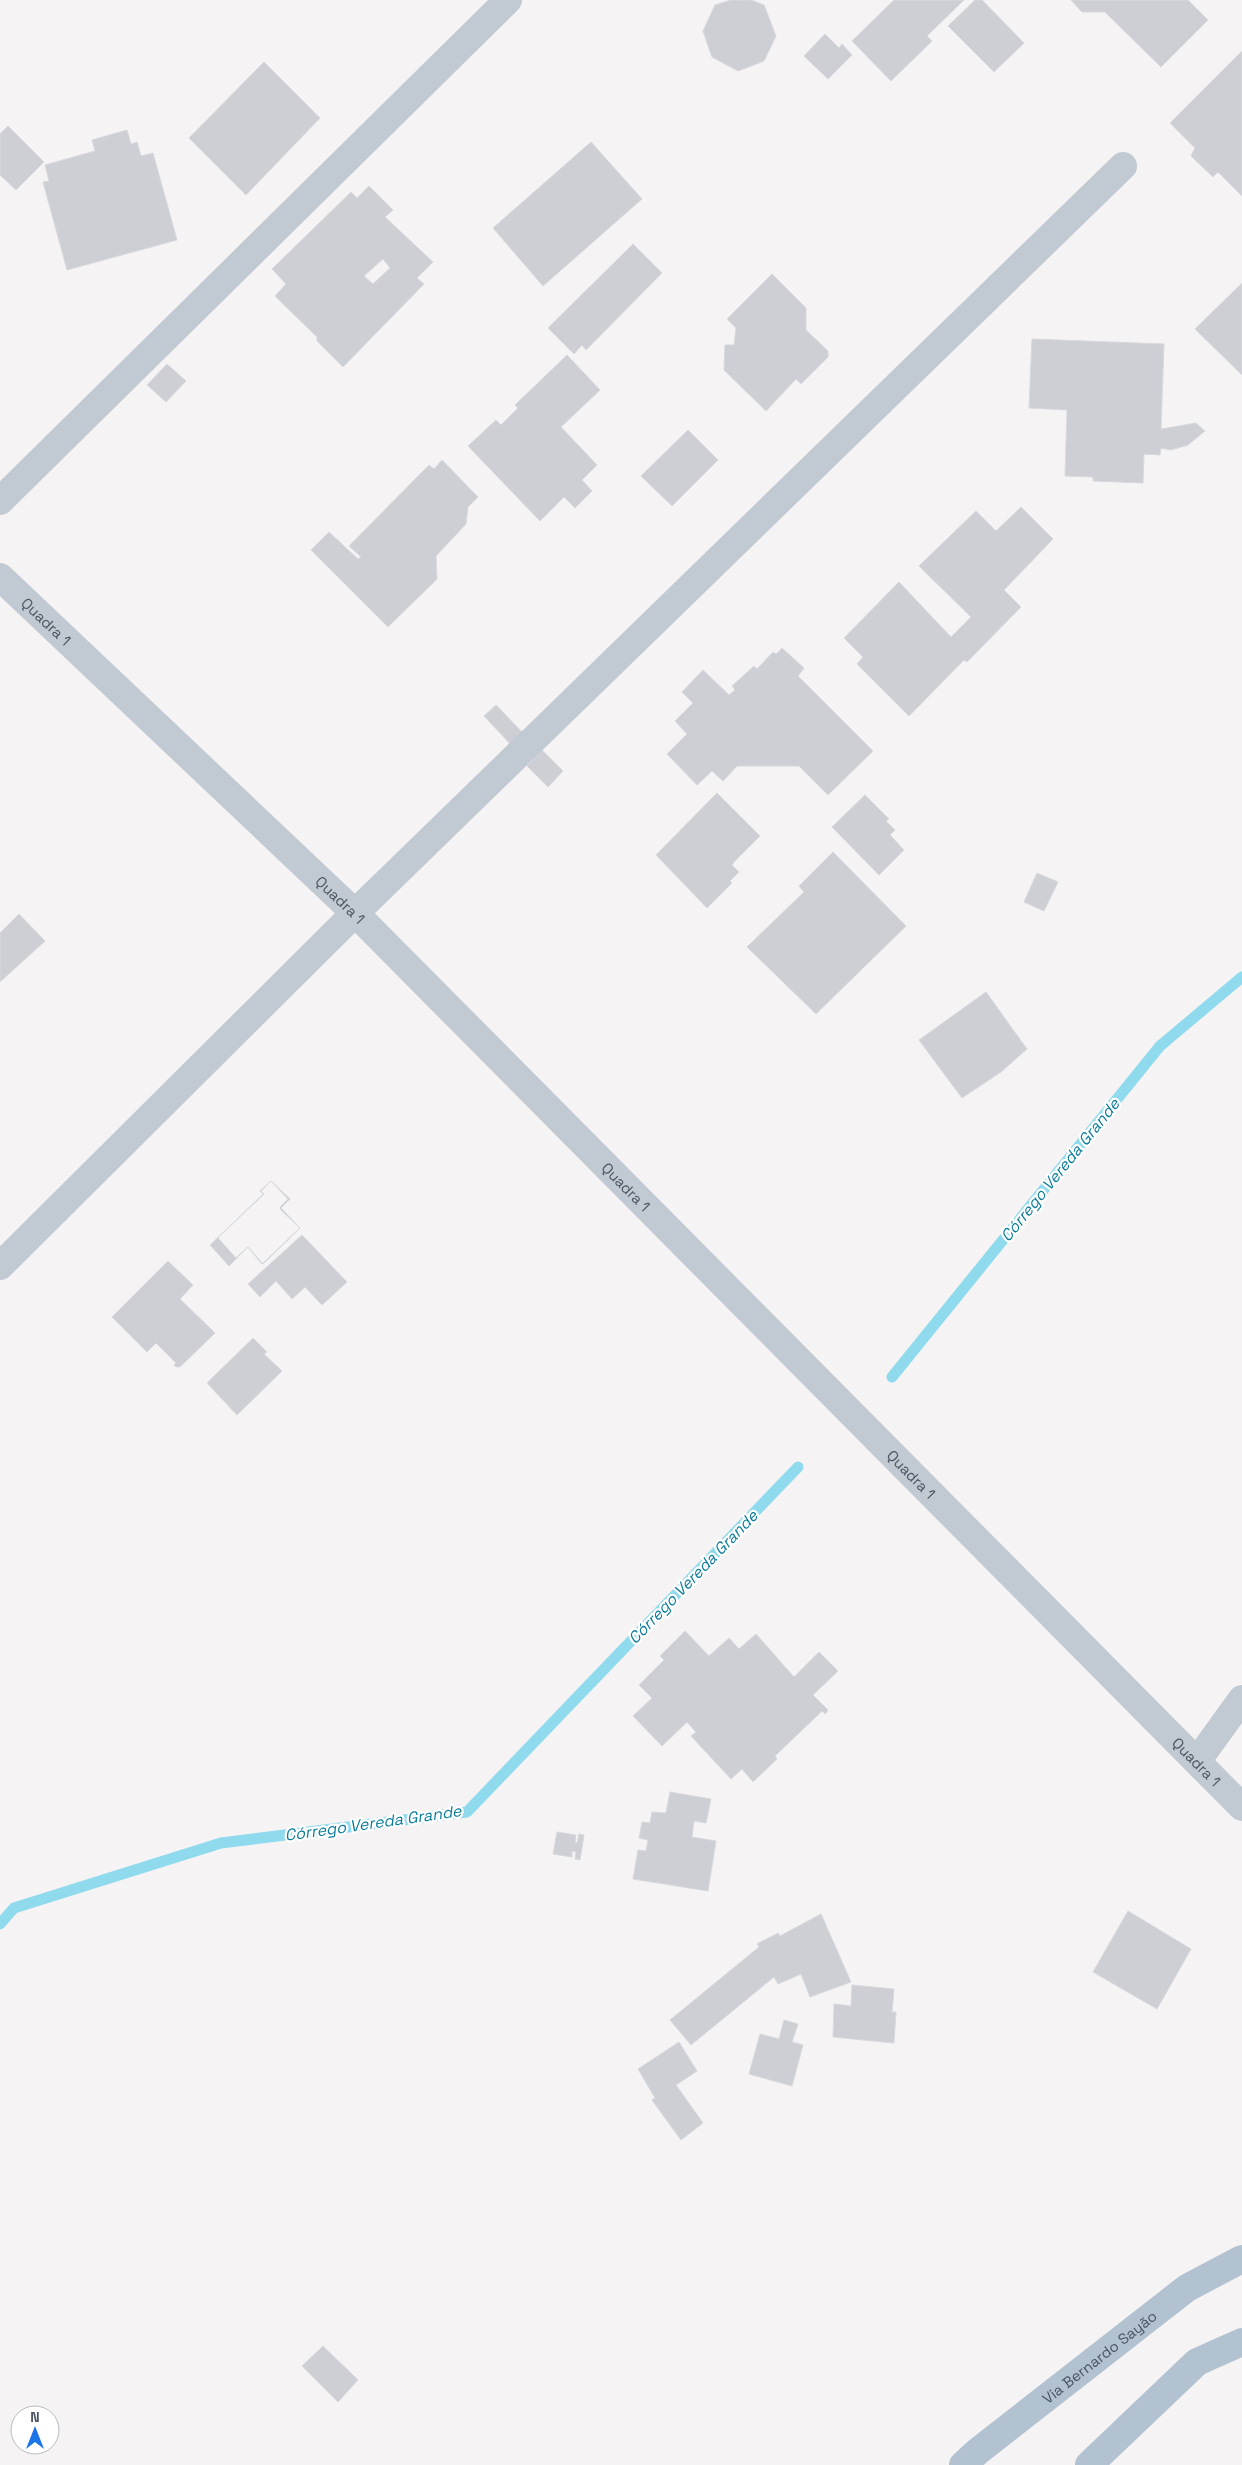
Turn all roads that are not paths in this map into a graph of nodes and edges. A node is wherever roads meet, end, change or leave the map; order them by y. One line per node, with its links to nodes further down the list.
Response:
1 (508, 0): 3 (street)
2 (1123, 166): 5 (street)
3 (0, 501)
4 (0, 577): 5 (street, Quadra 1)
5 (355, 913): 6 (street); 8 (street, Quadra 1)
6 (0, 1266)
7 (1242, 1699): 8 (street)
8 (1198, 1760): 9 (street, Quadra 1)
9 (1242, 1807)
10 (1242, 2259): 12 (main road, Via Bernardo Sayão)
11 (1242, 2342): 13 (main road)
12 (964, 2465)
13 (1089, 2465)

